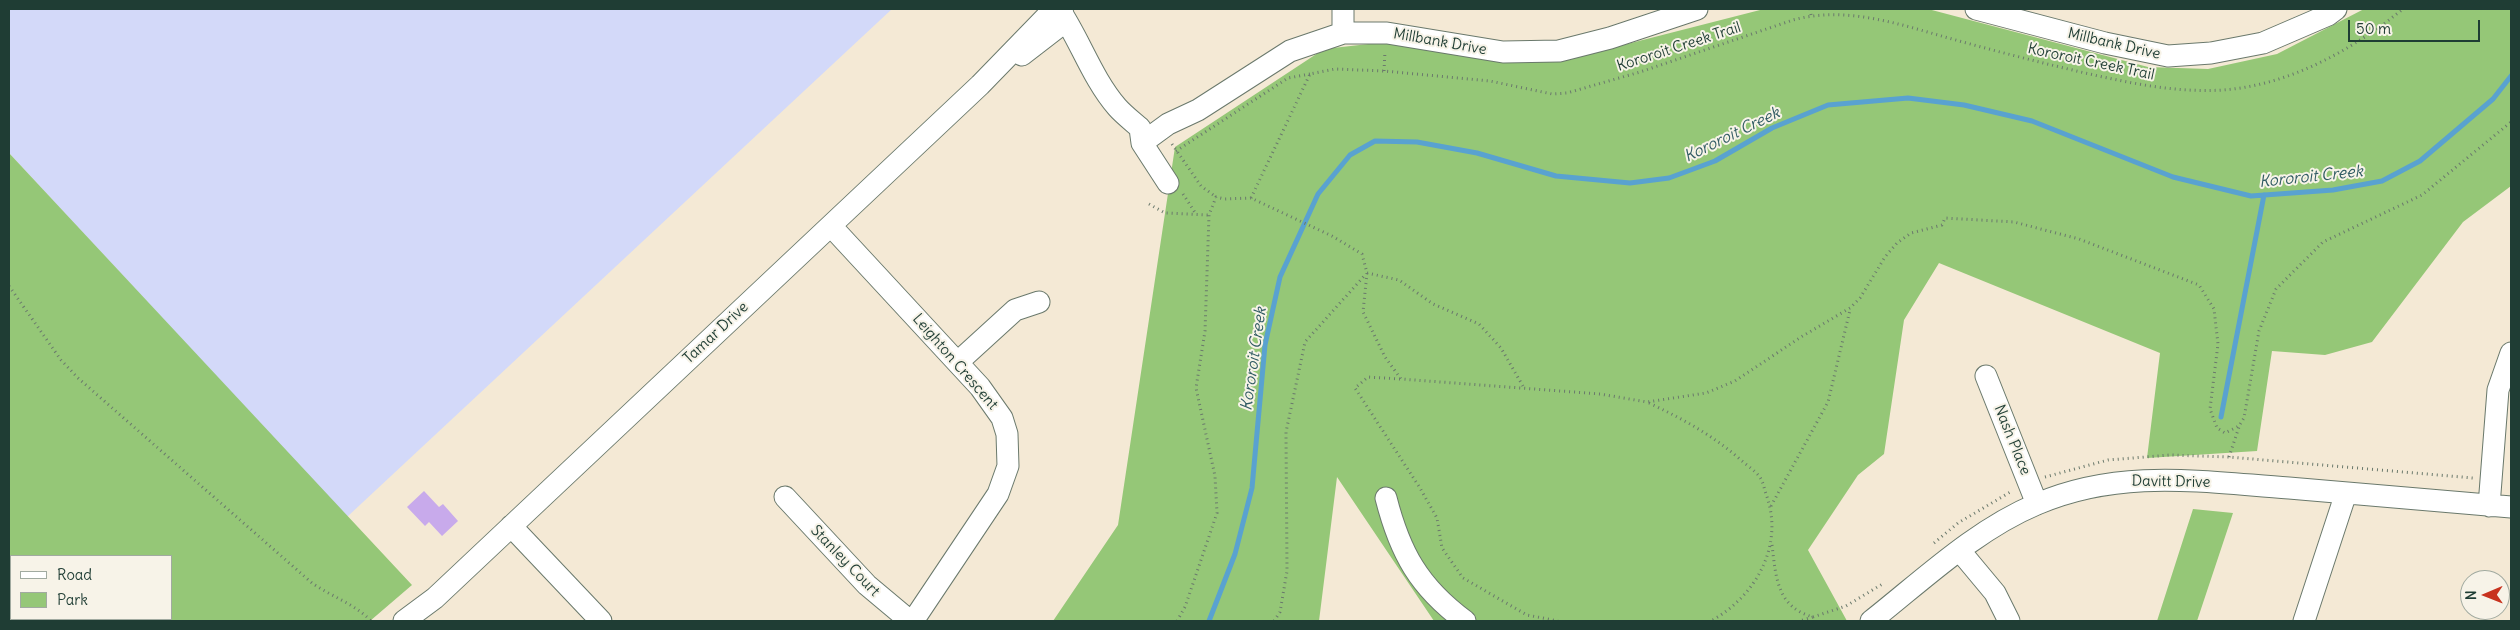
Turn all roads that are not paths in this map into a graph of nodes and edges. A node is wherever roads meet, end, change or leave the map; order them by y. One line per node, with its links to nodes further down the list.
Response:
1 (1343, 9): 7 (street)
2 (1357, 9): 7 (street)
3 (1697, 9): 7 (street, Millbank Drive)
4 (1976, 9): 5 (street, Millbank Drive)
5 (2336, 9)
6 (1054, 15): 8 (street); 10 (street, Tamar Drive)
7 (1351, 32): 8 (street, Millbank Drive)
8 (1145, 148): 9 (street)
9 (1168, 183)
10 (830, 226): 13 (street, Leighton Crescent); 21 (street, Tamar Drive)
11 (1039, 302): 13 (street)
12 (2511, 353): 19 (street)
13 (958, 362): 27 (street, Leighton Crescent)
14 (1986, 376): 18 (street, Nash Place)
15 (2346, 493): 18 (street, Davitt Drive); 19 (street, Davitt Drive); 31 (street)
16 (785, 497): 27 (street, Stanley Court)
17 (1386, 498): 28 (street)
18 (2037, 504): 22 (street, Davitt Drive)
19 (2489, 506): 20 (street, Davitt Drive)
20 (2511, 508)
21 (511, 526): 23 (street, Tamar Drive); 26 (street)
22 (1960, 551): 29 (street, Davitt Drive); 30 (street)
23 (435, 598): 24 (street, Tamar Drive); 25 (street, Tamar Drive)
24 (404, 621)
25 (422, 621)
26 (601, 621)
27 (911, 621)
28 (1465, 621)
29 (1871, 621)
30 (2009, 621)
31 (2304, 621)

